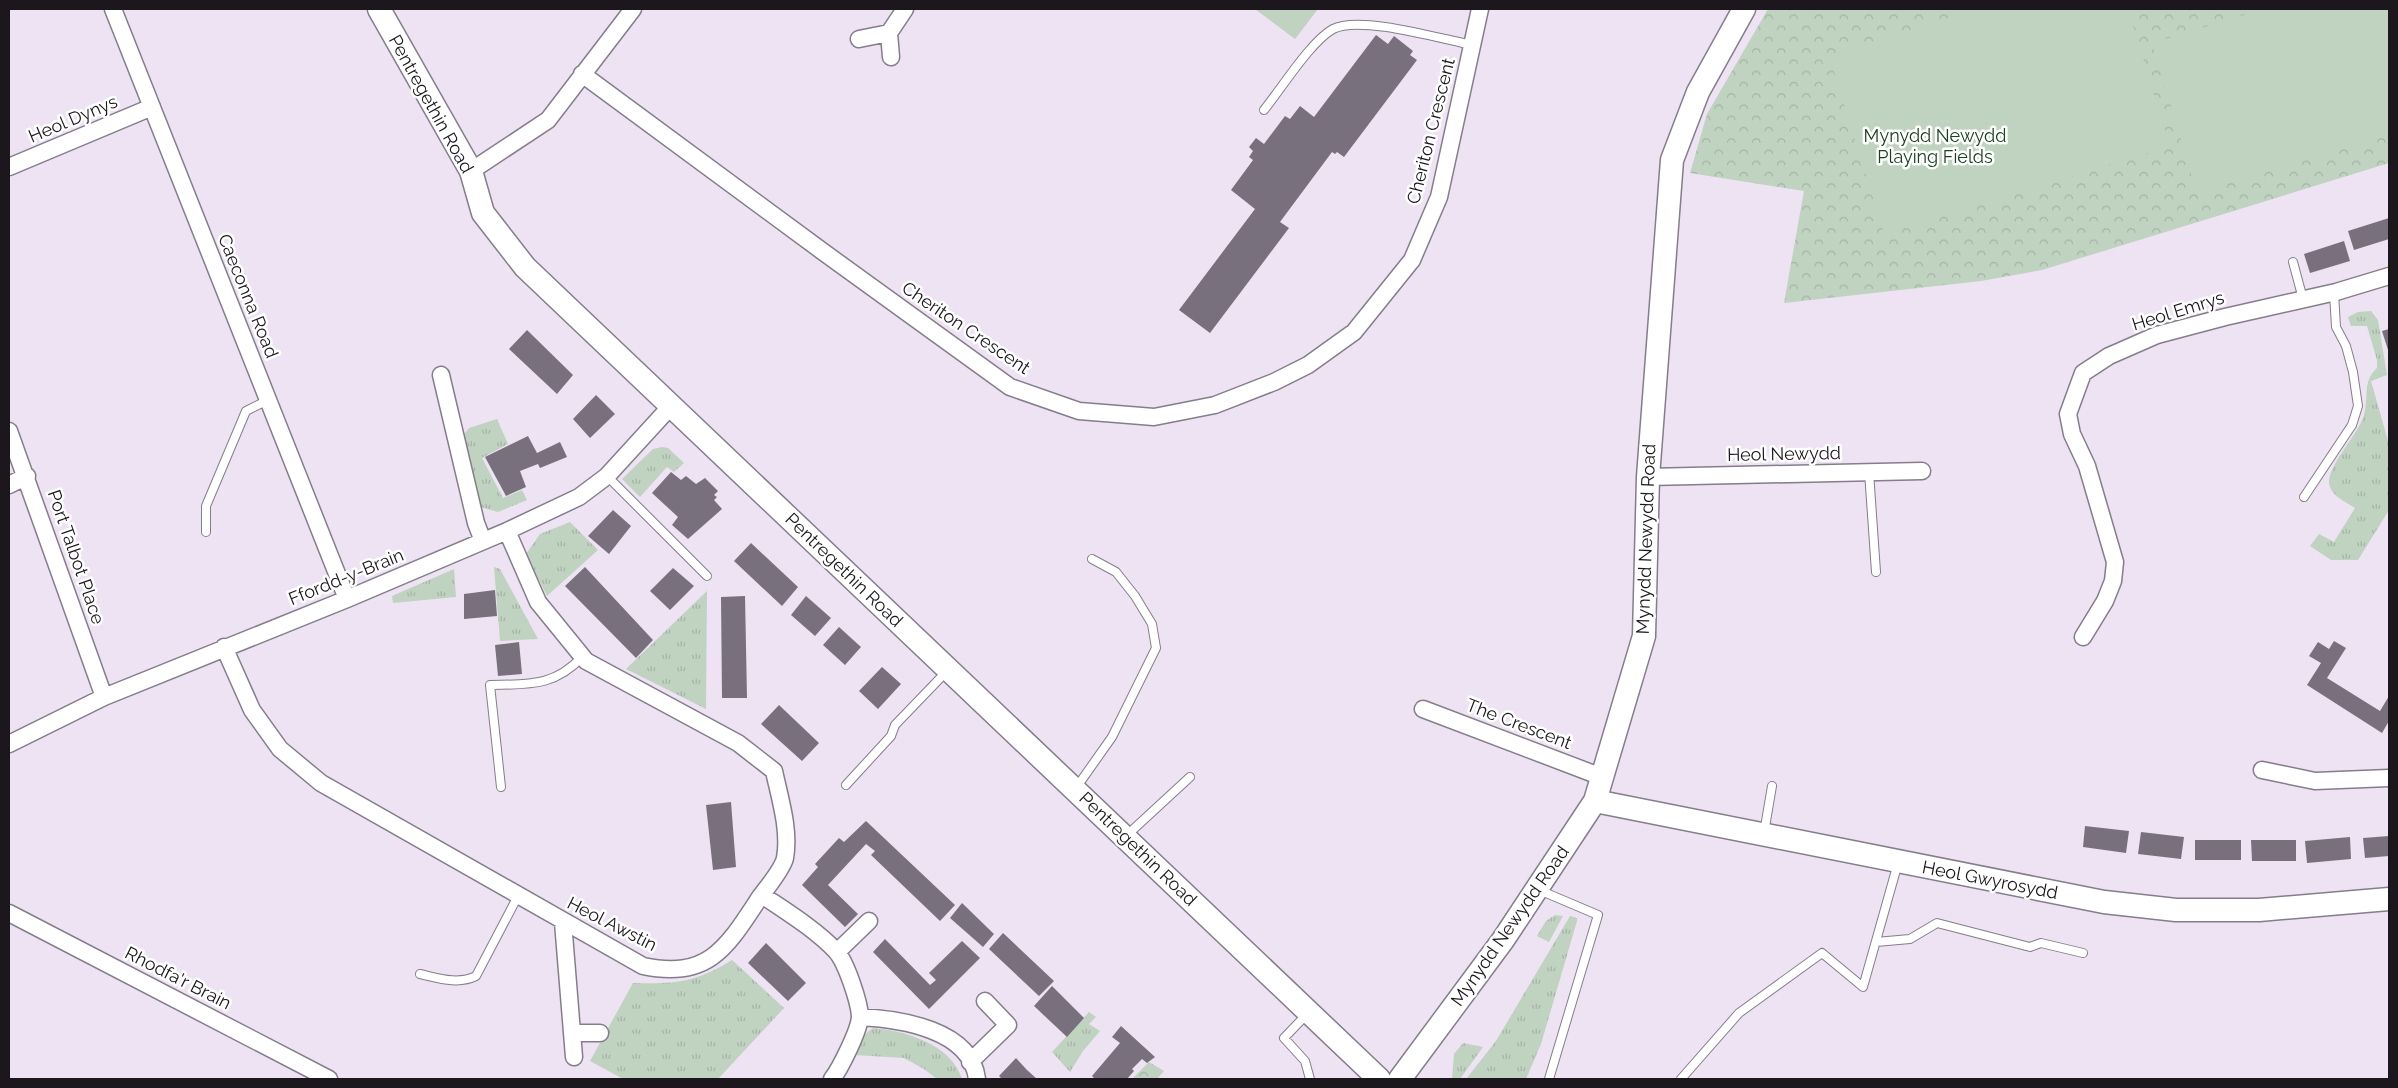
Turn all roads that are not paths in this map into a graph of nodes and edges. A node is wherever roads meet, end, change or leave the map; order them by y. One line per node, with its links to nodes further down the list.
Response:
1 (112, 9): 12 (street, Caeconna Road)
2 (379, 9): 15 (street, Pentregethin Road)
3 (634, 9): 11 (street)
4 (905, 9): 7 (street)
5 (1480, 9): 9 (street, Cheriton Crescent)
6 (1744, 9): 28 (street, Mynydd Newydd Road)
7 (889, 33): 8 (street); 10 (street)
8 (859, 39)
9 (1472, 45): 11 (street, Cheriton Crescent); 13 (lane)
10 (891, 57)
11 (582, 74): 15 (street)
12 (152, 107): 14 (street, Heol Dynys); 21 (street, Caeconna Road)
13 (1264, 110)
14 (9, 167)
15 (471, 171): 22 (street, Pentregethin Road)
16 (2293, 262): 19 (lane)
17 (2389, 276): 18 (street, Heol Emrys)
18 (2334, 293): 19 (street, Heol Emrys); 30 (lane)
19 (2303, 299): 38 (street, Heol Emrys)
20 (440, 374): 33 (street)
21 (268, 400): 32 (lane); 37 (street, Caeconna Road)
22 (671, 406): 27 (street, Ffordd-y-Brain); 41 (street, Pentregethin Road)
23 (9, 430): 26 (street, Port Talbot Place)
24 (1922, 471): 25 (street, Heol Newydd)
25 (1869, 472): 28 (street, Heol Newydd); 35 (lane)
26 (26, 476): 29 (street); 42 (street, Port Talbot Place)
27 (607, 476): 31 (street, Ffordd-y-Brain); 36 (lane)
28 (1648, 477): 47 (street, Mynydd Newydd Road)
29 (9, 485)
30 (2304, 498)
31 (507, 531): 33 (street, Ffordd-y-Brain); 40 (street, Heol Awstin)
32 (206, 532)
33 (483, 541): 37 (street, Ffordd-y-Brain)
34 (1092, 559): 52 (lane)
35 (1876, 572)
36 (707, 576)
37 (347, 599): 39 (street, Ffordd-y-Brain)
38 (2083, 637)
39 (224, 647): 42 (street, Ffordd-y-Brain); 59 (street, Heol Awstin)
40 (582, 657): 51 (lane); 58 (street, Heol Awstin)
41 (948, 670): 49 (lane); 52 (street, Pentregethin Road)
42 (104, 697): 44 (street, Ffordd-y-Brain)
43 (1423, 709): 47 (street, The Crescent)
44 (9, 744)
45 (2262, 770): 48 (street)
46 (1190, 777): 55 (lane)
47 (1602, 777): 53 (street, Mynydd Newydd Road)
48 (2389, 778)
49 (846, 785)
50 (1772, 786): 54 (lane)
51 (501, 787)
52 (1075, 789): 55 (street, Pentregethin Road)
53 (1595, 801): 54 (street, Heol Gwyrosydd); 57 (street, Mynydd Newydd Road)
54 (1764, 834): 56 (street, Heol Gwyrosydd)
55 (1125, 837): 69 (street, Pentregethin Road)
56 (1899, 861): 60 (street, Heol Gwyrosydd); 64 (lane)
57 (1537, 889): 80 (street, Mynydd Newydd Road); 81 (lane)
58 (762, 895): 63 (street, Heol Awstin); 65 (street)
59 (518, 896): 63 (street, Heol Awstin); 67 (lane)
60 (2389, 899)
61 (9, 913): 75 (street, Rhodfa'r Brain)
62 (868, 920): 65 (street)
63 (563, 922): 71 (street)
64 (1876, 942): 66 (lane); 82 (lane)
65 (837, 952): 70 (street)
66 (2083, 953)
67 (420, 974)
68 (986, 1001): 74 (street)
69 (1309, 1013): 78 (lane); 79 (street, Pentregethin Road)
70 (860, 1017): 74 (street); 76 (street)
71 (573, 1033): 72 (street); 73 (street)
72 (600, 1033)
73 (574, 1057)
74 (970, 1062): 77 (street)
75 (329, 1079)
76 (832, 1079)
77 (977, 1079)
78 (1310, 1079)
79 (1379, 1079)
80 (1400, 1079)
81 (1549, 1079)
82 (1680, 1079)

